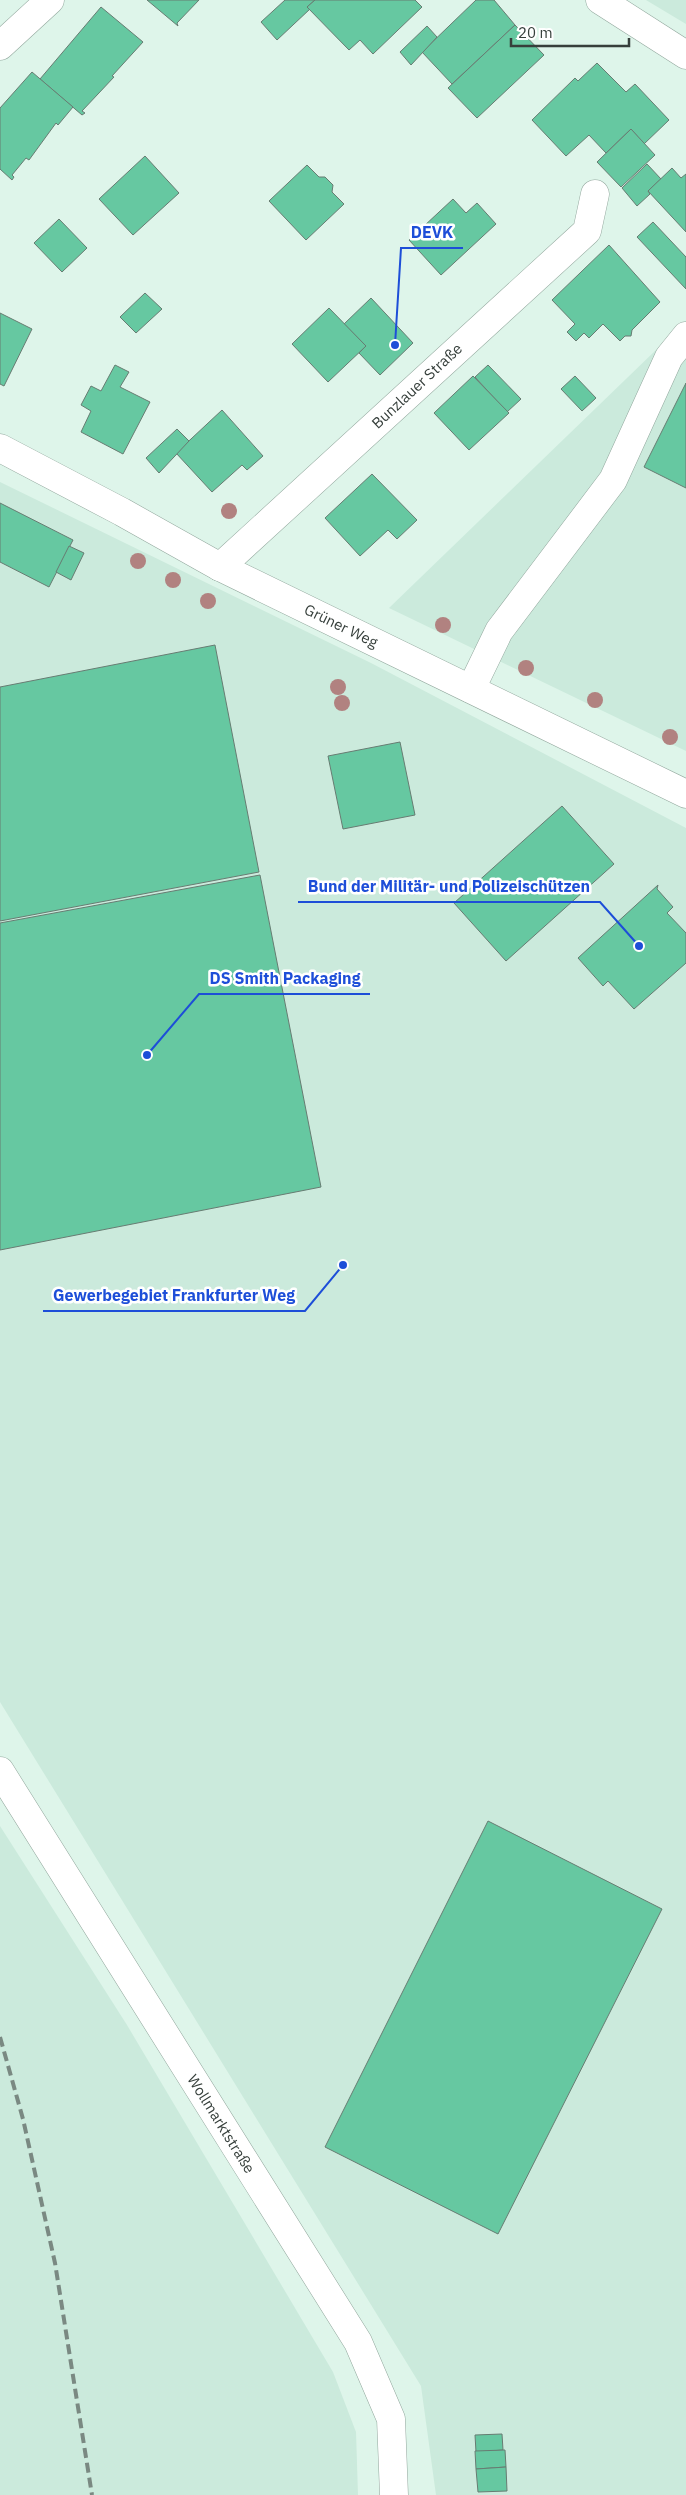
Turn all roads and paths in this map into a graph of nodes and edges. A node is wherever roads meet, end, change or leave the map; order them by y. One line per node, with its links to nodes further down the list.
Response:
1 (50, 0): 3 (street)
2 (600, 0): 4 (street)
3 (0, 46)
4 (686, 55)
5 (595, 194): 8 (street, Bunzlauer Straße)
6 (686, 336): 9 (street)
7 (0, 448): 8 (street, Grüner Weg)
8 (220, 568): 9 (street, Grüner Weg)
9 (471, 689): 10 (street, Grüner Weg)
10 (686, 794)
11 (0, 1771): 12 (street, Wollmarktstraße)
12 (394, 2495)

